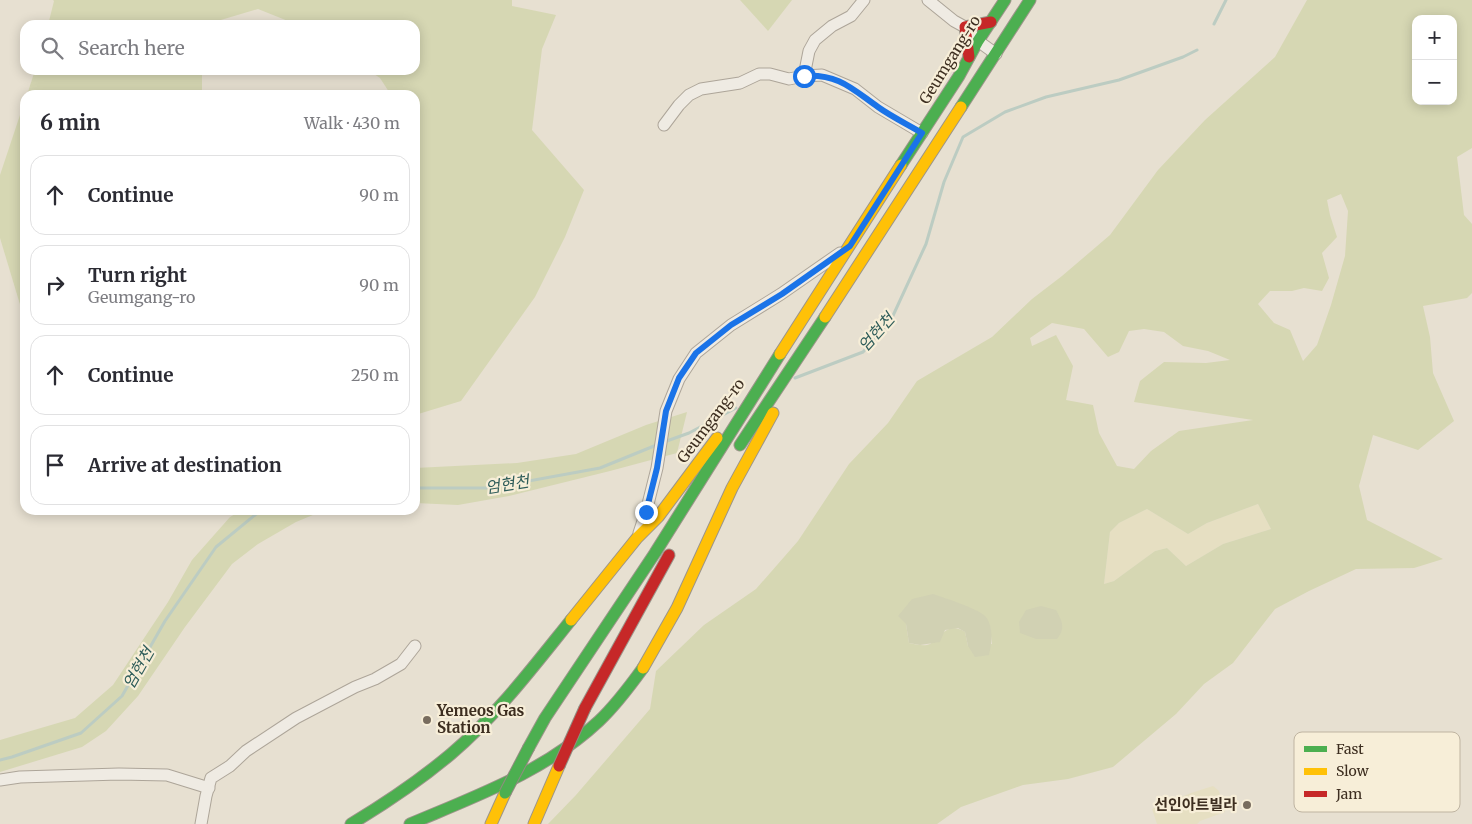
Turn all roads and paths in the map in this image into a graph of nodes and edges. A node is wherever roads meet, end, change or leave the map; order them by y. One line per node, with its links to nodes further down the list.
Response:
1 (864, 0): 10 (street)
2 (928, 0): 6 (street)
3 (1005, 0): 5 (main road, Geumgang-ro)
4 (1030, 0): 8 (main road)
5 (991, 22): 6 (main road); 7 (main road, Geumgang-ro)
6 (965, 27): 7 (street); 9 (main road)
7 (978, 41): 8 (street); 9 (main road, Geumgang-ro)
8 (996, 54): 15 (main road)
9 (969, 57): 12 (main road, Geumgang-ro)
10 (804, 76): 11 (street); 12 (street)
11 (664, 125)
12 (922, 133): 13 (main road, Geumgang-ro)
13 (850, 246): 14 (main road, Geumgang-ro); 17 (street)
14 (780, 354): 17 (main road, Geumgang-ro); 25 (main road, bridge)
15 (758, 428): 16 (main road); 24 (main road)
16 (735, 453)
17 (637, 538): 23 (main road, Geumgang-ro)
18 (675, 545): 26 (main road, bridge)
19 (416, 646): 21 (street)
20 (0, 780): 21 (street)
21 (208, 788): 22 (street)
22 (201, 824)
23 (352, 824)
24 (410, 824)
25 (491, 824)
26 (534, 824)

